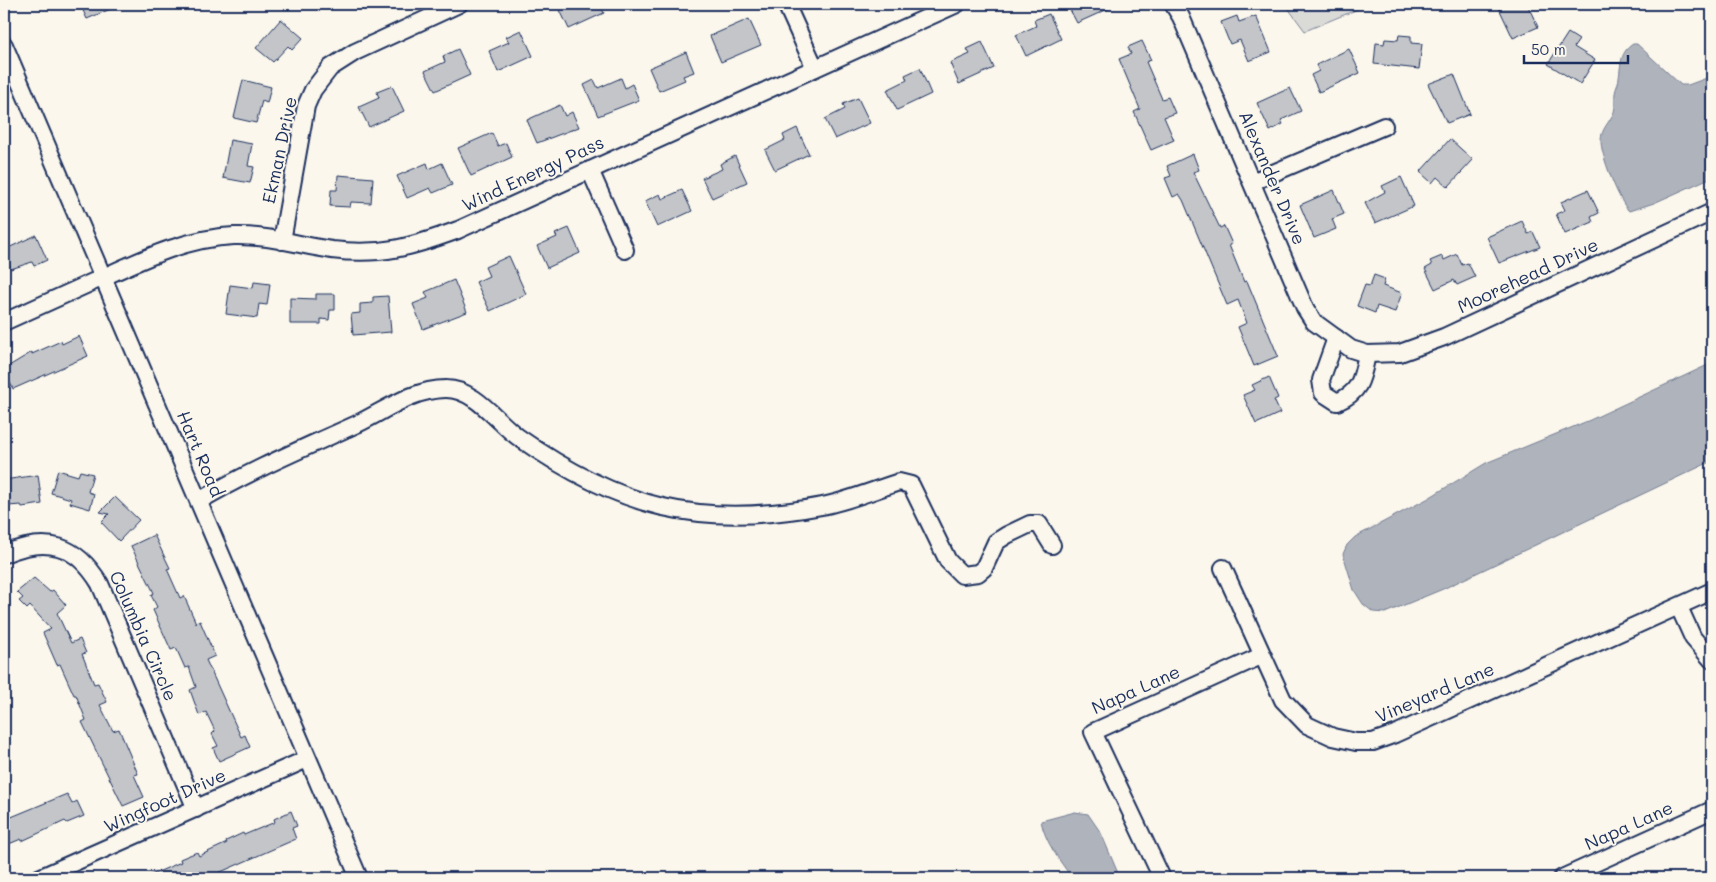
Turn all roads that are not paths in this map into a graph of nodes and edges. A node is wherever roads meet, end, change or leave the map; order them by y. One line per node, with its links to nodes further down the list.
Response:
1 (459, 4): 11 (street, Ekman Drive)
2 (786, 4): 6 (street)
3 (957, 4): 6 (street, Wind Energy Pass)
4 (1173, 4): 9 (street, Alexander Drive)
5 (4, 45): 13 (street, Hart Road)
6 (815, 68): 8 (street, Wind Energy Pass)
7 (1384, 126): 9 (street)
8 (590, 170): 11 (street, Wind Energy Pass); 12 (street)
9 (1252, 182): 15 (street, Alexander Drive)
10 (1712, 212): 16 (street, Moorehead Drive)
11 (282, 241): 13 (street, Wind Energy Pass)
12 (626, 250)
13 (104, 277): 14 (street, Wind Energy Pass); 17 (street, Hart Road)
14 (4, 322)
15 (1336, 338): 16 (street, Alexander Drive); 16 (street)
16 (1361, 353)
17 (199, 501): 18 (street); 25 (street, Hart Road)
18 (1052, 545)
19 (4, 554): 26 (street, Columbia Circle)
20 (1223, 568): 23 (street, Vineyard Lane)
21 (1712, 591): 22 (street, Vineyard Lane)
22 (1680, 607): 23 (street, Vineyard Lane); 24 (street)
23 (1261, 656): 30 (street, Napa Lane)
24 (1712, 660)
25 (307, 759): 26 (street, Wingfoot Drive); 29 (street, Hart Road)
26 (196, 809): 28 (street, Wingfoot Drive)
27 (1712, 810): 31 (street, Napa Lane)
28 (39, 878)
29 (359, 878)
30 (1162, 878)
31 (1562, 878)

